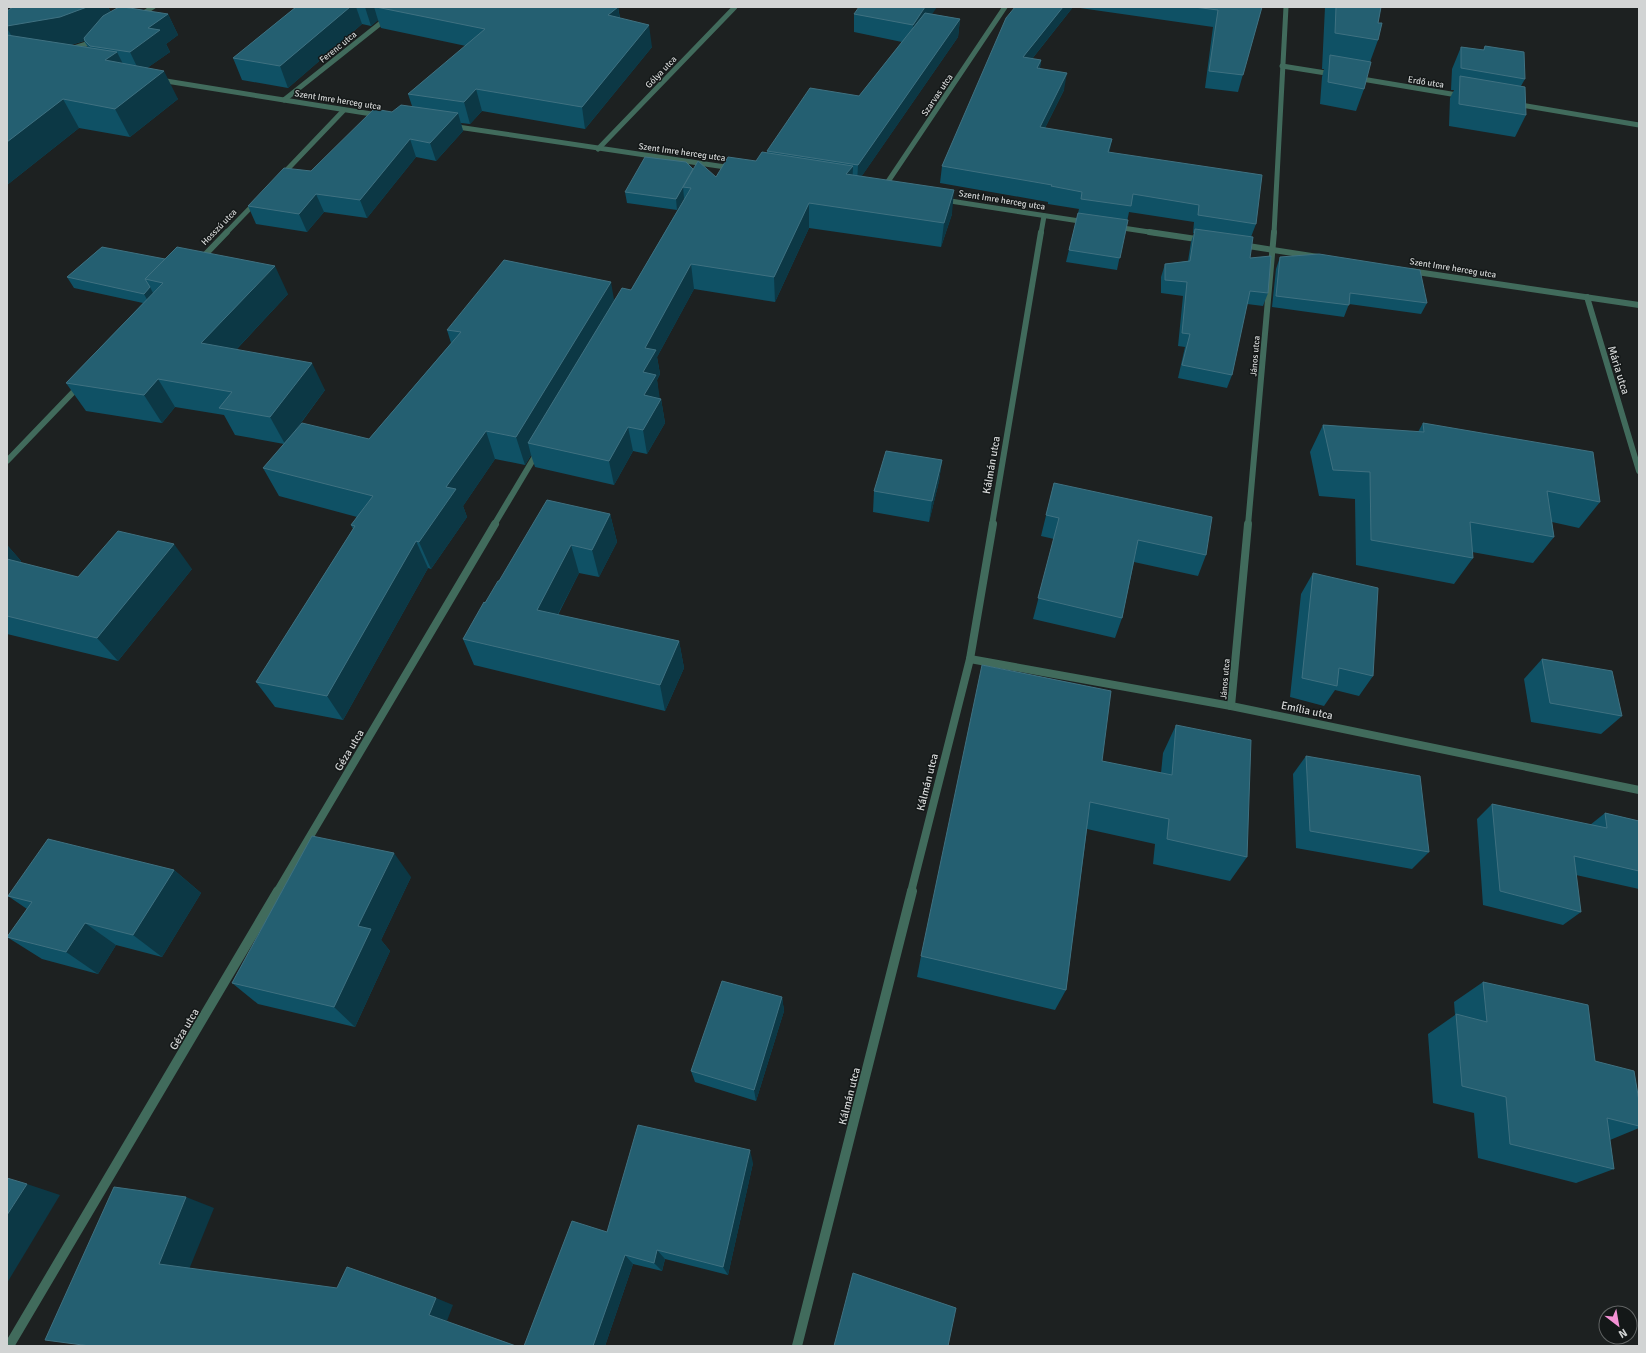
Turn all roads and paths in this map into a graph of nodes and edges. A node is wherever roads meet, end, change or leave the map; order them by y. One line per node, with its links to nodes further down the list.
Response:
1 (153, 7): 6 (street)
2 (402, 7): 14 (street, Ferenc utca)
3 (735, 7): 20 (street, Gólya utca)
4 (1005, 7): 23 (street, Szarvas utca)
5 (1286, 7): 9 (street, János utca)
6 (135, 19)
7 (104, 37): 8 (street)
8 (66, 50)
9 (1282, 66): 10 (street); 31 (street, János utca)
10 (1336, 75)
11 (1352, 78): 13 (street, Erdő utca)
12 (154, 80): 14 (street, Szent Imre herceg utca)
13 (1469, 97)
14 (284, 100): 16 (street, Szent Imre herceg utca)
15 (1508, 103): 18 (street)
16 (344, 110): 17 (street, Szent Imre herceg utca); 22 (street)
17 (383, 116)
18 (1639, 125)
19 (446, 126): 20 (street, Szent Imre herceg utca)
20 (598, 149): 21 (street, Szent Imre herceg utca)
21 (738, 169)
22 (278, 179)
23 (889, 192)
24 (261, 196): 33 (street, Hosszú utca)
25 (935, 199): 26 (street, Szent Imre herceg utca)
26 (1044, 216): 27 (street, Szent Imre herceg utca); 41 (street, Kálmán utca)
27 (1092, 223)
28 (1107, 225): 29 (street)
29 (1210, 241)
30 (1234, 244): 31 (street)
31 (1273, 250): 32 (street); 42 (street, János utca)
32 (1328, 258)
33 (195, 265)
34 (1407, 270): 35 (street, Szent Imre herceg utca)
35 (1587, 297): 36 (street, Szent Imre herceg utca); 40 (street, Mária utca)
36 (1639, 305)
37 (84, 380): 39 (street)
38 (541, 446): 44 (street, Géza utca)
39 (7, 461)
40 (1639, 471)
41 (970, 659): 42 (street, Emília utca); 45 (street, Kálmán utca)
42 (1231, 706): 43 (street, Emília utca)
43 (1639, 790)
44 (9, 1346)
45 (797, 1346)

